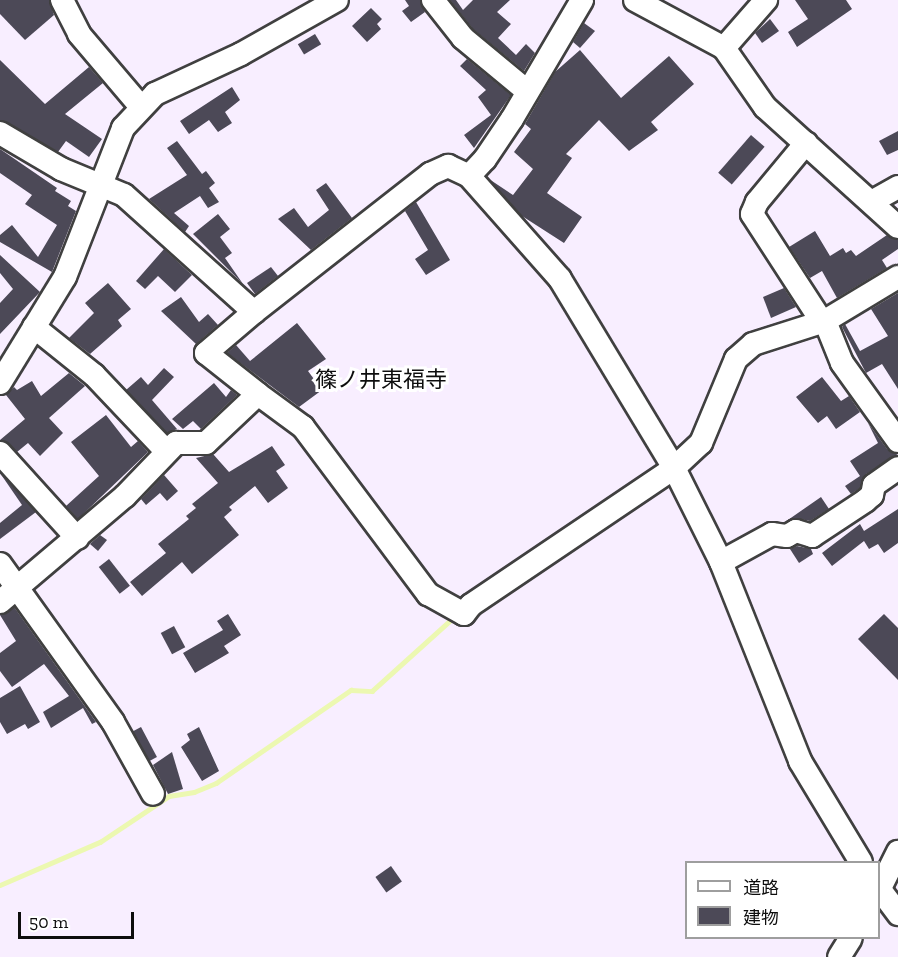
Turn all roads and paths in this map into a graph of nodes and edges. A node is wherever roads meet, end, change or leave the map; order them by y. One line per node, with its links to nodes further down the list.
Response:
1 (62, 0): 9 (street)
2 (337, 0): 9 (street)
3 (433, 0): 8 (street)
4 (582, 0): 8 (street)
5 (635, 0): 7 (street)
6 (766, 0): 7 (street)
7 (724, 48): 11 (street)
8 (527, 92): 12 (street)
9 (141, 107): 13 (street)
10 (0, 132): 13 (street)
11 (806, 143): 15 (street); 19 (street)
12 (469, 176): 18 (street); 26 (street)
13 (101, 182): 18 (street); 20 (street)
14 (898, 187): 15 (street)
15 (873, 201): 16 (street)
16 (898, 227)
17 (898, 277): 19 (street)
18 (254, 312): 22 (street)
19 (825, 321): 23 (street); 26 (street)
20 (34, 327): 21 (street); 24 (street)
21 (0, 383)
22 (258, 394): 24 (street); 26 (street)
23 (898, 441)
24 (167, 452): 28 (street)
25 (0, 453): 28 (street)
26 (674, 468): 29 (street)
27 (898, 468): 29 (street)
28 (76, 538): 31 (street)
29 (721, 562): 34 (street)
30 (0, 564): 31 (street)
31 (8, 595): 32 (street)
32 (153, 794)
33 (898, 852): 35 (street)
34 (860, 861)
35 (880, 887)
36 (880, 890): 37 (street)
37 (898, 914)
38 (850, 939): 39 (street)
39 (839, 957)

